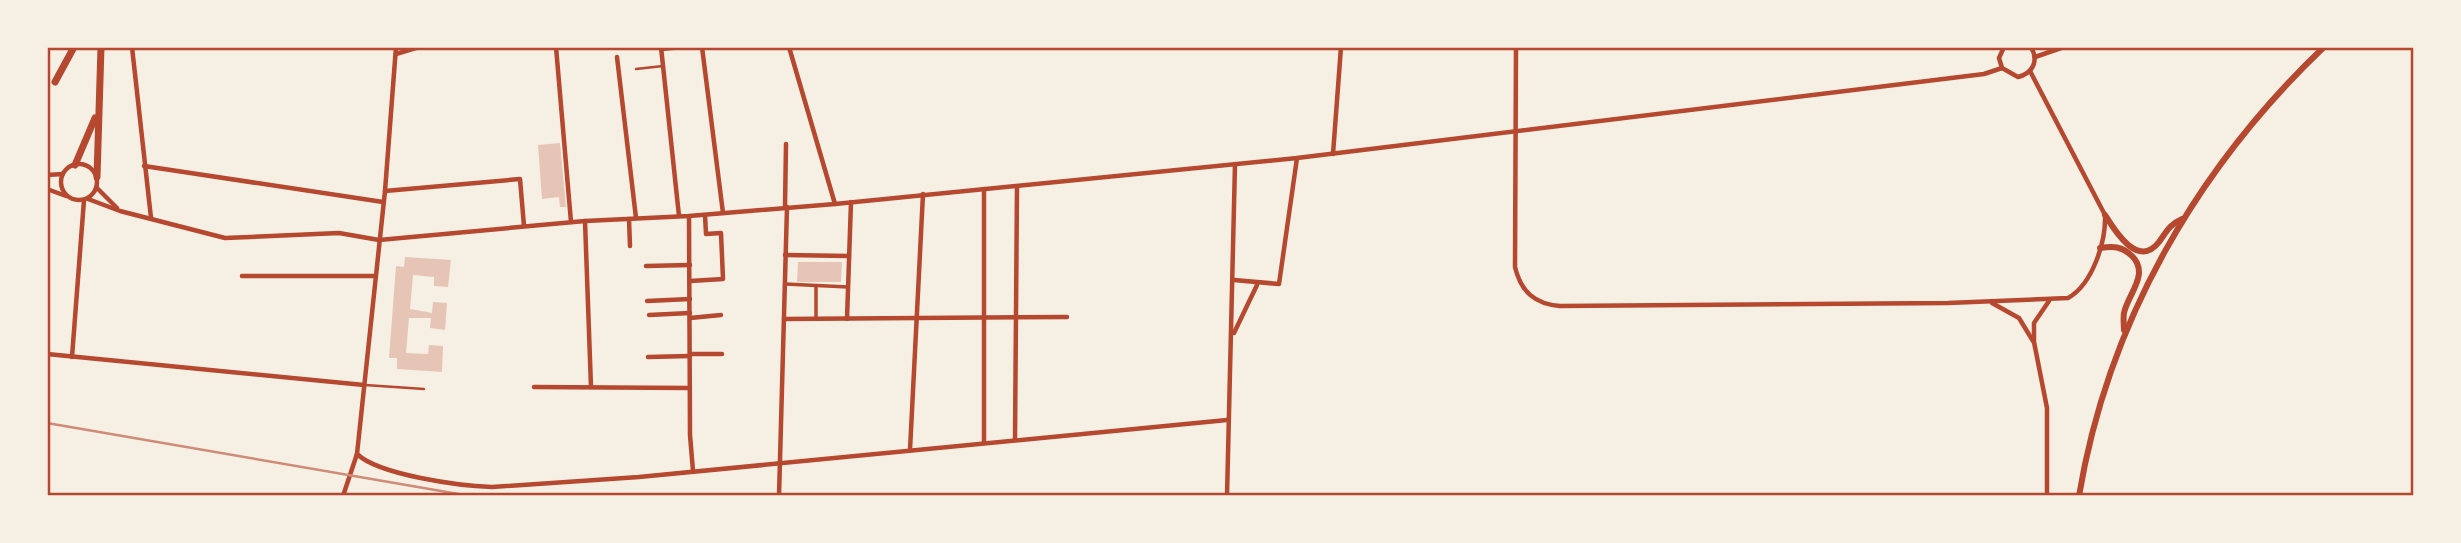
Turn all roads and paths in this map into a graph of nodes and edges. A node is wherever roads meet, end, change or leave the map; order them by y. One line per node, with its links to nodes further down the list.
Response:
1 (74, 47): 24 (highway)
2 (101, 47): 25 (highway)
3 (132, 47): 32 (street)
4 (396, 47): 17 (street)
5 (419, 47): 17 (street)
6 (556, 47): 59 (street)
7 (682, 47): 16 (street)
8 (702, 47): 49 (street)
9 (789, 47): 46 (street)
10 (1341, 47): 28 (street)
11 (1516, 47): 26 (street)
12 (2004, 47): 21 (street)
13 (2031, 47): 19 (street)
14 (2064, 47): 19 (street)
15 (2324, 47): 56 (main road)
16 (661, 48): 20 (street)
17 (396, 54): 40 (street)
18 (617, 57): 55 (street)
19 (2035, 57): 23 (street)
20 (663, 66): 22 (lane); 52 (street)
21 (2002, 68): 23 (street); 26 (street)
22 (636, 69)
23 (2030, 71): 51 (street)
24 (55, 82)
25 (98, 110): 30 (highway); 35 (highway)
26 (1516, 132): 28 (street); 79 (street)
27 (786, 144): 47 (street)
28 (1333, 154): 29 (street)
29 (1297, 158): 31 (street); 74 (street)
30 (75, 164): 33 (street); 35 (street)
31 (1235, 164): 36 (street); 70 (street)
32 (144, 166): 44 (street); 54 (street)
33 (63, 174): 34 (street); 42 (street)
34 (47, 175)
35 (97, 177): 37 (street)
36 (1017, 186): 39 (street); 83 (street)
37 (97, 187): 43 (street); 48 (street)
38 (47, 189): 42 (street)
39 (984, 189): 41 (street); 86 (street)
40 (385, 191): 44 (street); 60 (street)
41 (923, 194): 45 (street); 85 (street)
42 (69, 198): 43 (street)
43 (86, 199): 48 (street); 96 (street)
44 (383, 202): 61 (street)
45 (851, 202): 46 (street); 65 (street)
46 (835, 204): 47 (street)
47 (786, 207): 49 (street); 64 (street)
48 (120, 211): 54 (street)
49 (723, 213): 50 (street)
50 (705, 215): 53 (street); 71 (street)
51 (2105, 215): 56 (main road); 63 (street)
52 (679, 216): 53 (street); 55 (street)
53 (689, 216): 66 (street)
54 (151, 218): 61 (street)
55 (636, 218): 57 (street)
56 (2183, 218): 90 (main road)
57 (629, 219): 58 (street); 62 (street)
58 (585, 221): 59 (street); 100 (street)
59 (571, 222): 60 (street)
60 (524, 226): 61 (street)
61 (379, 240): 69 (street)
62 (630, 246)
63 (2101, 248): 78 (street); 90 (main road)
64 (785, 255): 65 (street); 72 (street)
65 (849, 257): 75 (street)
66 (690, 265): 67 (street); 71 (street)
67 (646, 266)
68 (242, 276): 69 (street)
69 (375, 276): 98 (street)
70 (1234, 280): 74 (street); 91 (street)
71 (690, 281): 76 (street)
72 (785, 284): 73 (street); 87 (street)
73 (816, 285): 75 (street); 88 (street)
74 (1257, 285): 91 (street)
75 (848, 287): 89 (street)
76 (690, 299): 77 (street); 81 (street)
77 (647, 301)
78 (2049, 301): 79 (street); 92 (street)
79 (1992, 302): 92 (street)
80 (649, 314): 81 (street)
81 (690, 315): 82 (street); 95 (street)
82 (721, 315)
83 (1016, 317): 84 (street); 86 (street); 104 (street)
84 (1068, 317)
85 (917, 318): 86 (street); 89 (street); 106 (street)
86 (984, 318): 105 (street)
87 (784, 319): 88 (street); 108 (street)
88 (816, 319): 89 (street)
89 (847, 319)
90 (2124, 335): 114 (main road)
91 (1232, 337): 103 (street)
92 (2034, 342): 113 (street)
93 (47, 354): 96 (street)
94 (722, 354): 95 (street)
95 (690, 355): 97 (street); 101 (street)
96 (72, 357): 98 (street)
97 (648, 357)
98 (364, 385): 102 (lane); 107 (street)
99 (534, 387): 100 (street)
100 (591, 387): 101 (street)
101 (690, 388): 109 (street)
102 (424, 389)
103 (1227, 420): 104 (street); 112 (street)
104 (1015, 440): 105 (street)
105 (984, 443): 106 (street)
106 (910, 450): 108 (street)
107 (357, 454): 109 (street); 110 (street)
108 (780, 463): 109 (street); 111 (street)
109 (693, 471)
110 (343, 496)
111 (779, 496)
112 (1227, 496)
113 (2047, 496)
114 (2078, 496)

